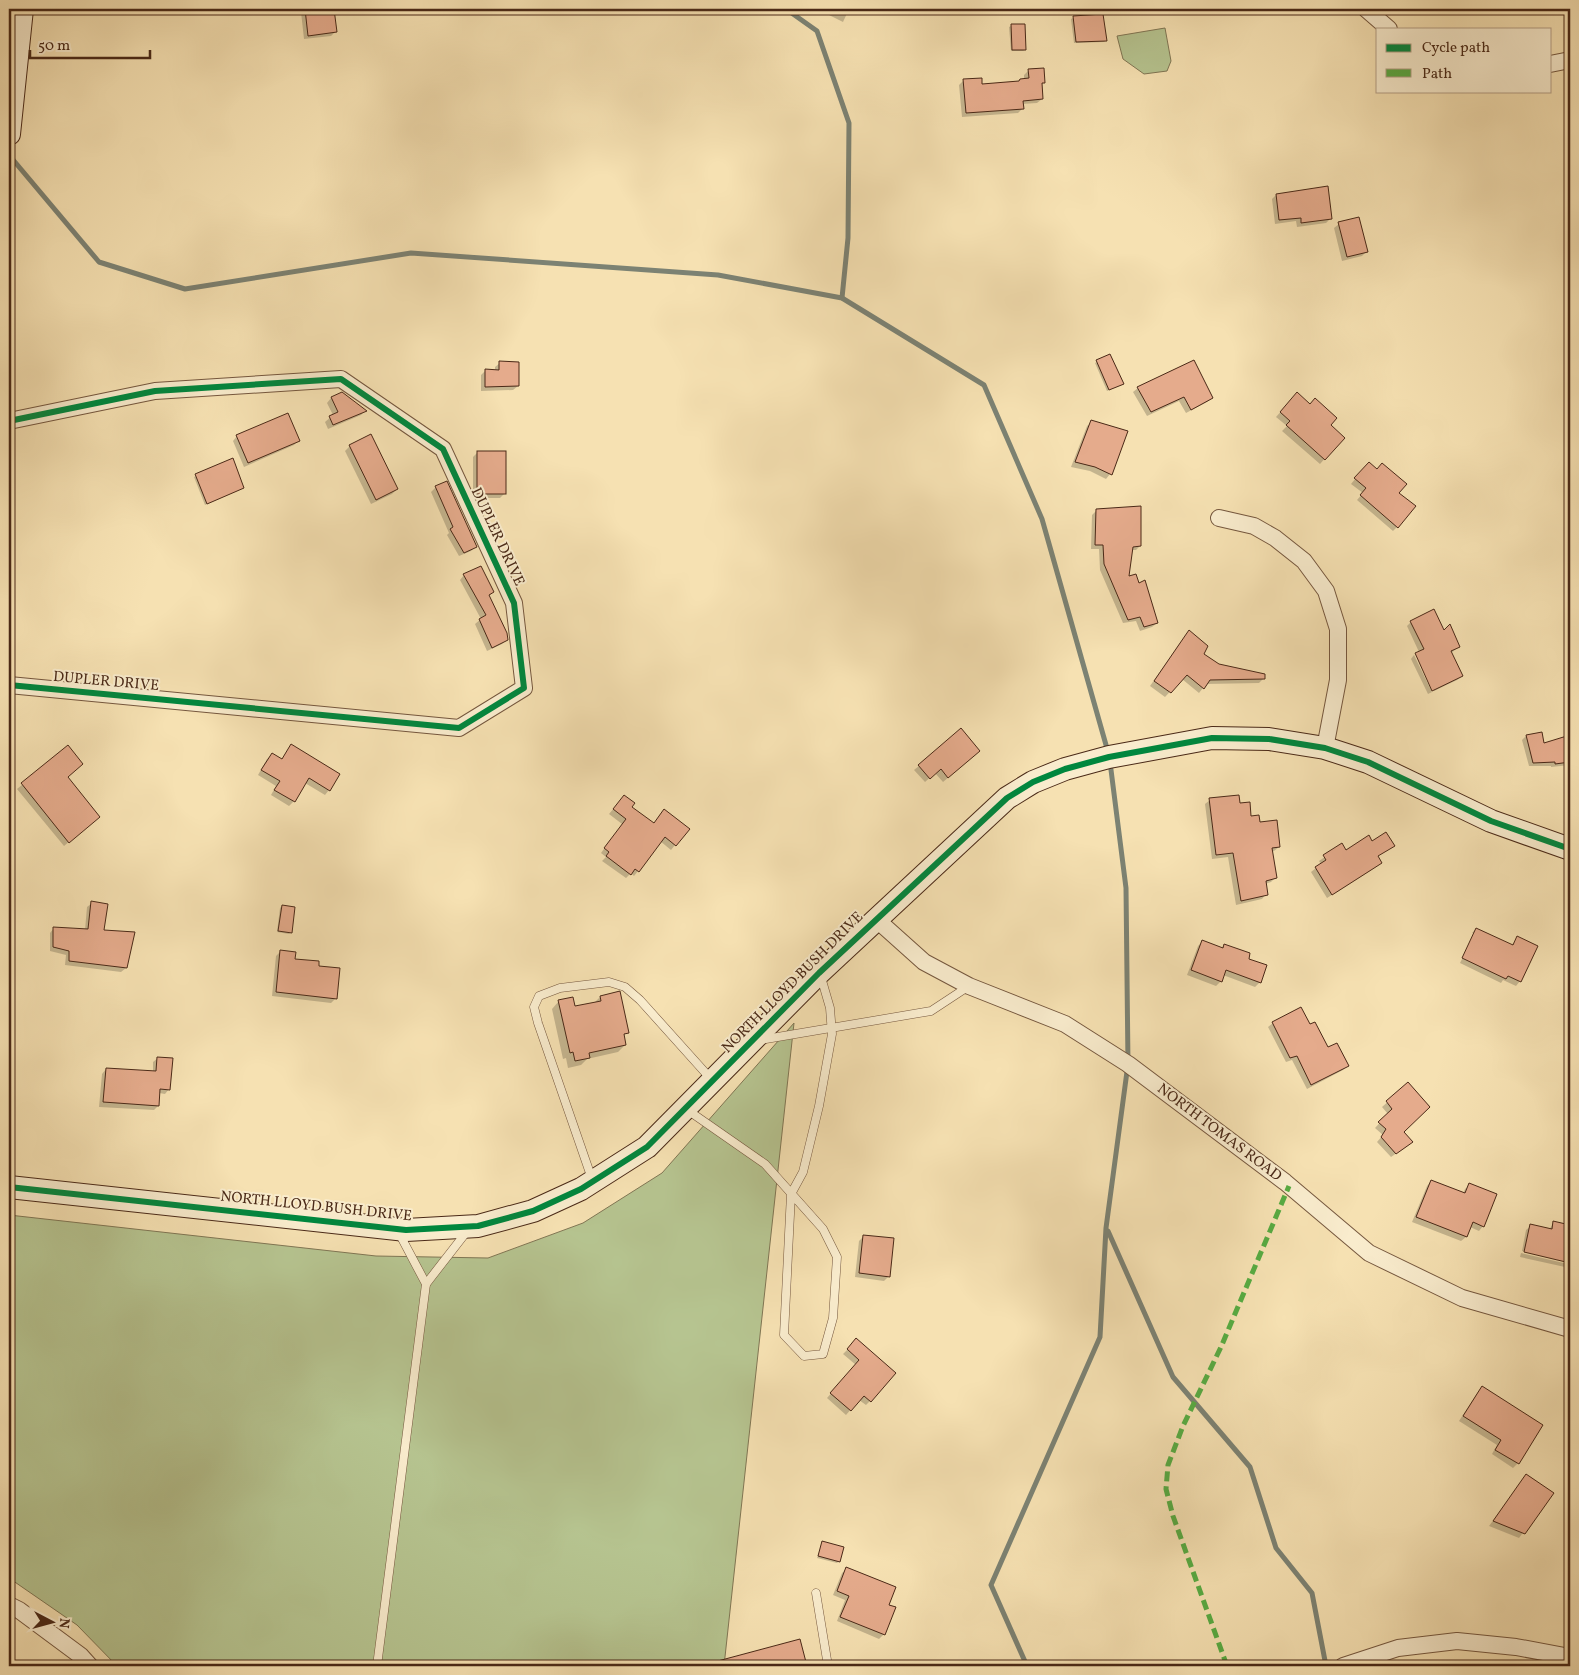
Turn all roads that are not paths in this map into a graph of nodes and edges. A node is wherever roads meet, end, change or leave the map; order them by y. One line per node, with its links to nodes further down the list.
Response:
1 (22, 9): 6 (street)
2 (1366, 9): 3 (street)
3 (1389, 28)
4 (1570, 60): 5 (street)
5 (1552, 64)
6 (9, 134)
7 (9, 421): 9 (street, DUPLER DRIVE)
8 (1219, 518): 10 (street)
9 (9, 685)
10 (1325, 748): 11 (street, NORTH LLOYD BUSH DRIVE); 12 (street, NORTH LLOYD BUSH DRIVE)
11 (1570, 849)
12 (876, 919): 13 (street, NORTH LLOYD BUSH DRIVE); 14 (street, NORTH TOMAS ROAD)
13 (819, 973): 15 (lane); 16 (street, NORTH LLOYD BUSH DRIVE)
14 (969, 986): 15 (lane); 25 (street, NORTH TOMAS ROAD)
15 (831, 1028): 16 (lane); 21 (lane)
16 (751, 1041): 17 (street, NORTH LLOYD BUSH DRIVE)
17 (712, 1081): 18 (street, NORTH LLOYD BUSH DRIVE); 19 (lane)
18 (685, 1108): 19 (street, NORTH LLOYD BUSH DRIVE); 21 (lane)
19 (593, 1181): 22 (street, NORTH LLOYD BUSH DRIVE)
20 (9, 1187): 23 (street, NORTH LLOYD BUSH DRIVE)
21 (791, 1194): 21 (lane)
22 (471, 1226): 23 (street, NORTH LLOYD BUSH DRIVE); 24 (lane)
23 (396, 1229): 24 (lane)
24 (426, 1284): 30 (lane)
25 (1570, 1329)
26 (816, 1593): 31 (lane)
27 (9, 1605): 29 (street)
28 (1570, 1658): 32 (street)
29 (90, 1666)
30 (377, 1666)
31 (828, 1666)
32 (1343, 1666)

